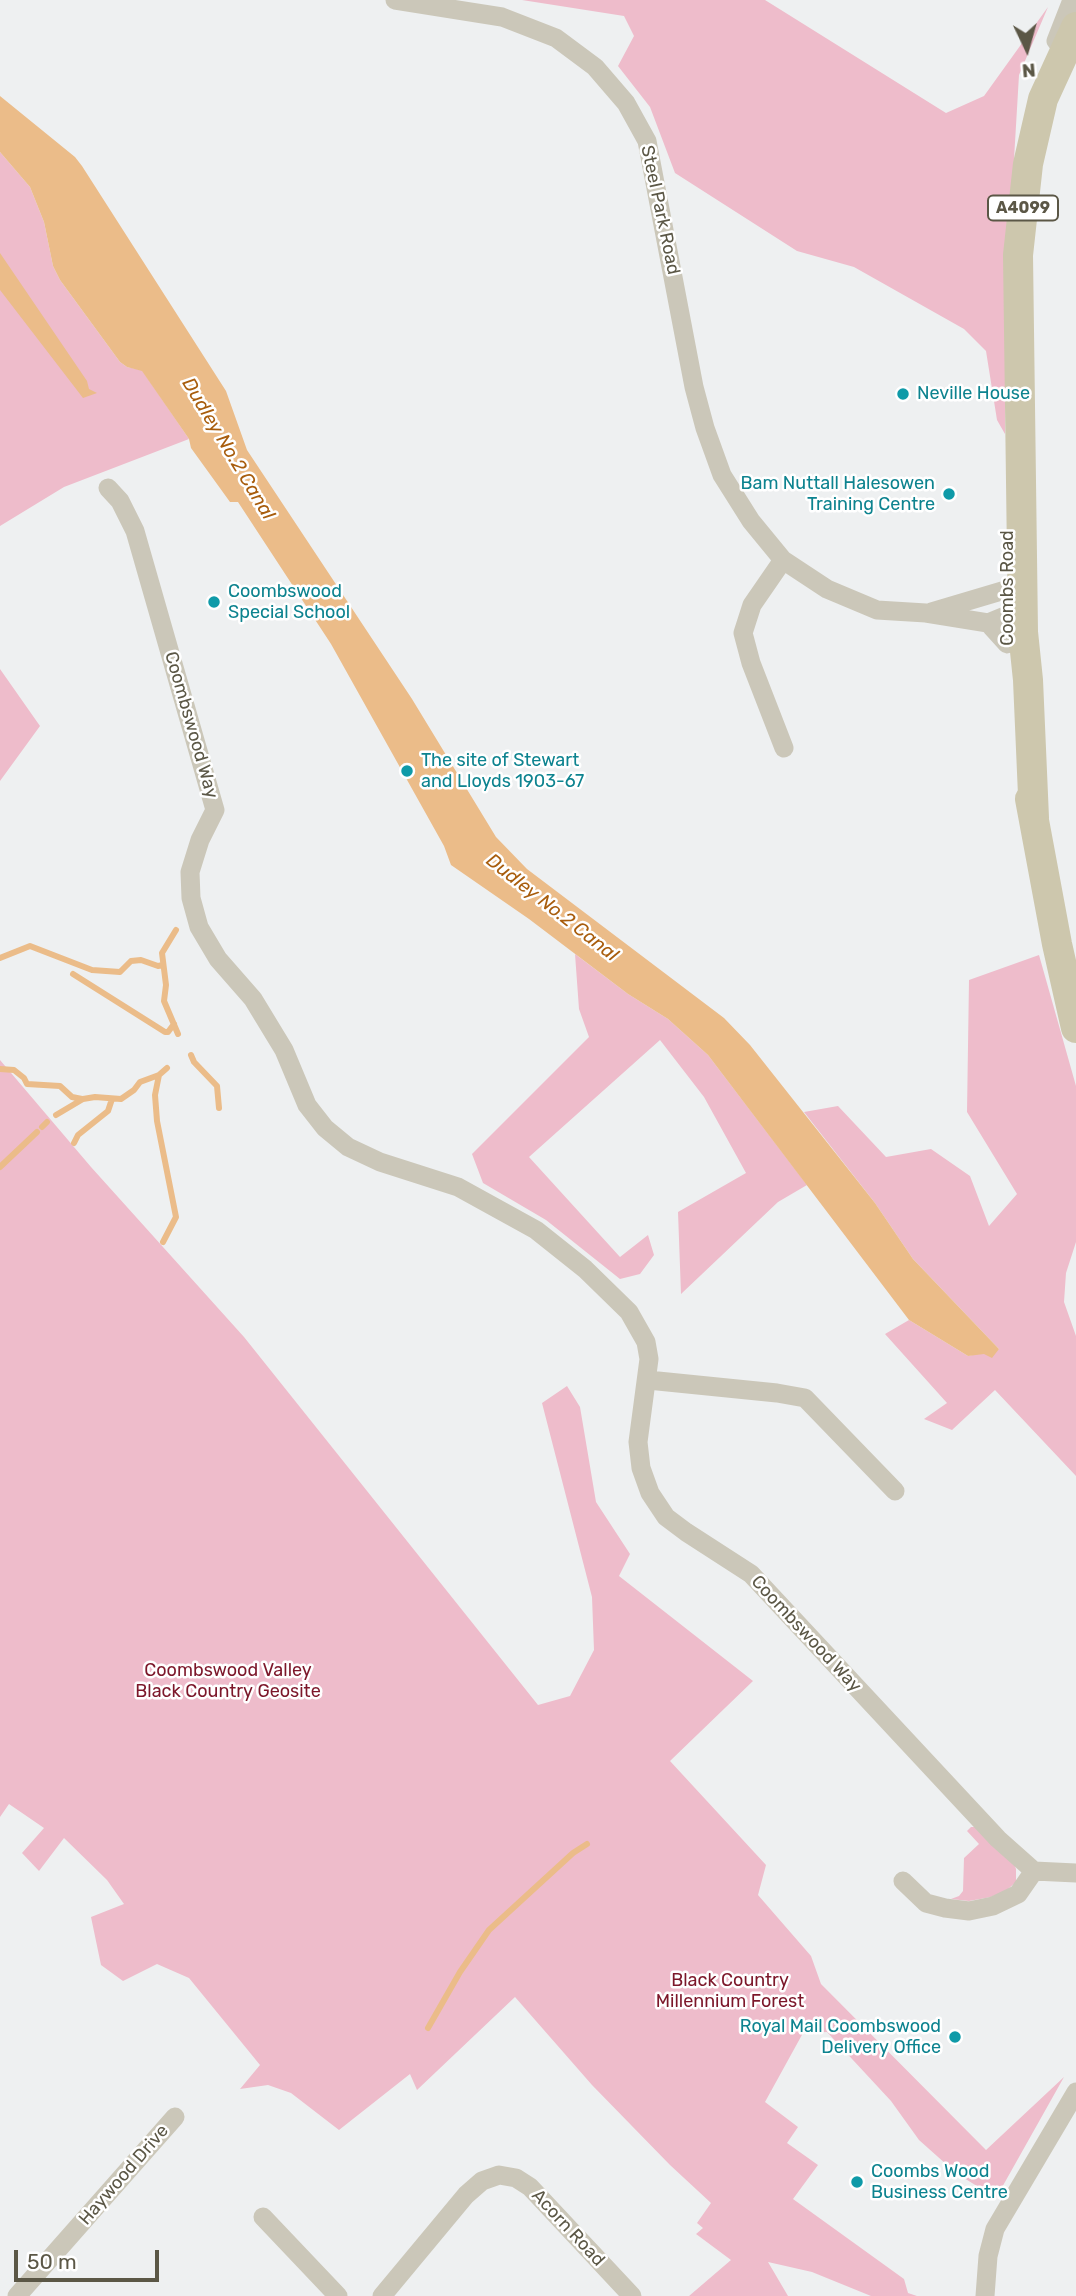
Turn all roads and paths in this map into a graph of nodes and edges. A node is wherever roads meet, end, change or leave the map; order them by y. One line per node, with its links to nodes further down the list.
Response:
1 (395, 0): 7 (street, Steel Park Road)
2 (1072, 0): 4 (street)
3 (1076, 27): 4 (main road, Coombs Road / A4099)
4 (1034, 135): 5 (main road, Coombs Road / A4099)
5 (1020, 398): 8 (main road, Coombs Road / A4099); 8 (main road, Coombs Road / A4099)
6 (108, 488): 13 (street, Coombswood Way)
7 (783, 560): 9 (street, Steel Park Road); 10 (street)
8 (1007, 609): 9 (street, Steel Park Road); 9 (street, Steel Park Road); 11 (main road, Coombs Road / A4099); 11 (main road, Coombs Road / A4099)
9 (926, 613)
10 (784, 748)
11 (1034, 818): 12 (main road, Coombs Road / A4099)
12 (1076, 1028)
13 (648, 1380): 14 (street); 15 (street, Coombswood Way)
14 (895, 1491)
15 (1034, 1871): 16 (street); 17 (street)
16 (1076, 1873)
17 (903, 1881)
18 (1076, 2092): 25 (street)
19 (175, 2117): 22 (street, Haywood Drive)
20 (263, 2217): 21 (street)
21 (328, 2292)
22 (17, 2296)
23 (382, 2296): 24 (street, Acorn Road)
24 (632, 2296)
25 (985, 2296)

